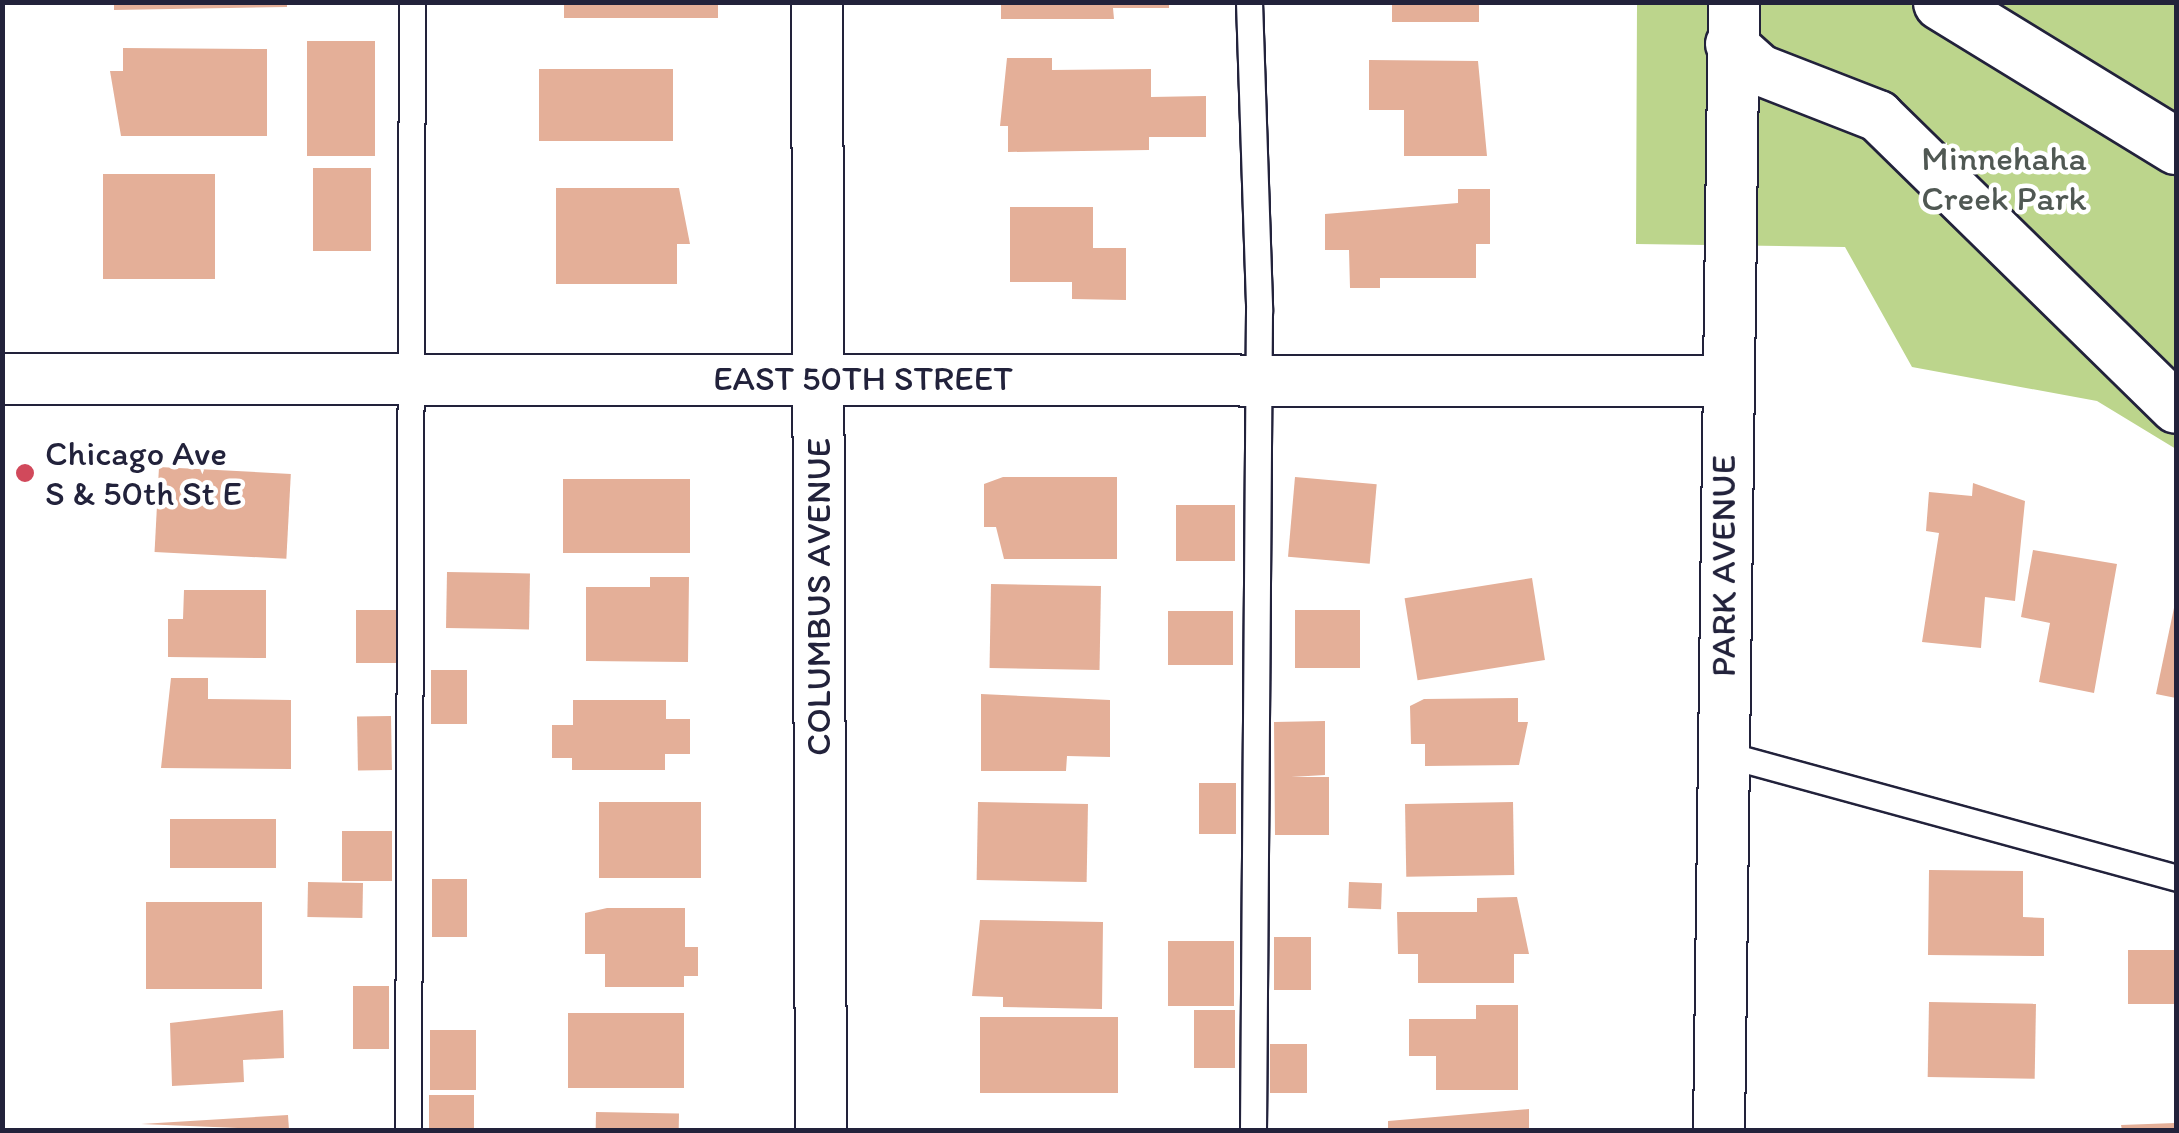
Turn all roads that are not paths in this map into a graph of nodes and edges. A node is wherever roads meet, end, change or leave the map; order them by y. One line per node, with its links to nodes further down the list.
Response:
1 (412, 2): 8 (lane)
2 (817, 2): 9 (street, COLUMBUS AVENUE)
3 (1249, 2): 10 (lane)
4 (1941, 2): 6 (street)
5 (1733, 23): 11 (street, PARK AVENUE); 12 (street)
6 (2176, 146)
7 (2, 378): 8 (street, EAST 50TH STREET)
8 (413, 378): 9 (street, EAST 50TH STREET); 15 (lane)
9 (817, 378): 10 (street, EAST 50TH STREET); 16 (street, COLUMBUS AVENUE)
10 (1259, 379): 11 (street, EAST 50TH STREET); 17 (lane)
11 (1723, 380): 13 (street, PARK AVENUE)
12 (2176, 408)
13 (1724, 754): 14 (lane); 18 (street, PARK AVENUE)
14 (2176, 878)
15 (408, 1130)
16 (821, 1130)
17 (1254, 1130)
18 (1720, 1130)

